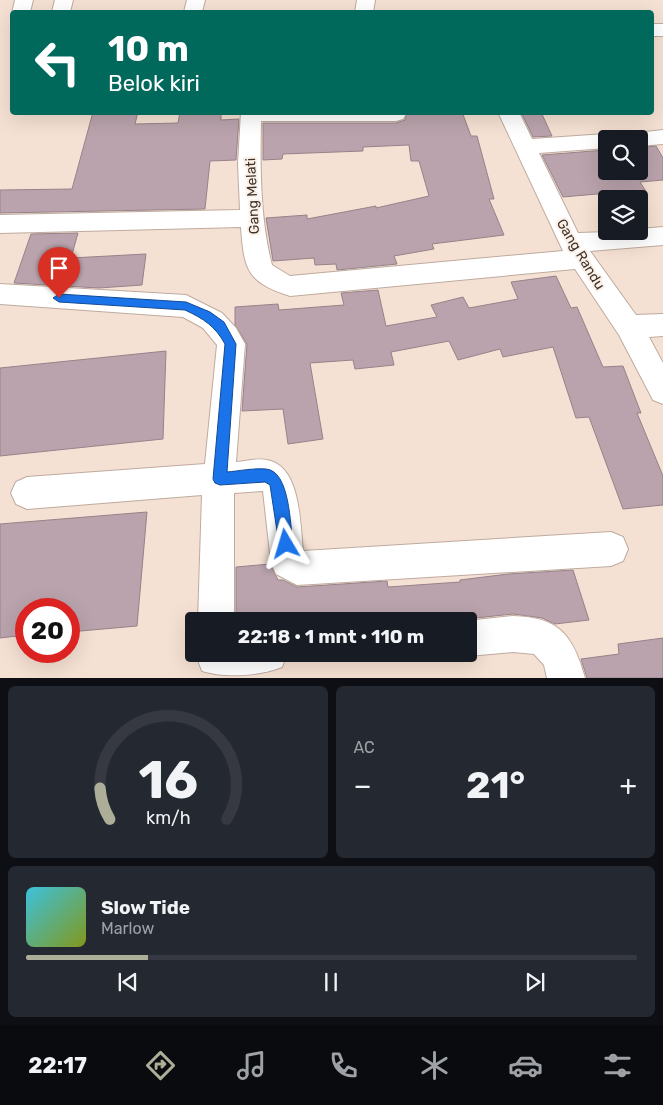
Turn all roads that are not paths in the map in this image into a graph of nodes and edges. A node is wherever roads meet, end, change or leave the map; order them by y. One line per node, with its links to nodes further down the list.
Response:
1 (24, 0): 2 (street)
2 (16, 10)
3 (251, 115): 9 (street, Gang Melati)
4 (509, 115): 8 (street, Gang Randu)
5 (663, 136): 6 (street)
6 (648, 138)
7 (598, 142): 8 (street)
8 (524, 147): 12 (street, Gang Randu)
9 (253, 218): 10 (street); 12 (street, Gang Melati)
10 (0, 224)
11 (663, 236): 12 (street)
12 (576, 251): 15 (street, Gang Randu)
13 (0, 294): 17 (street)
14 (663, 325): 15 (street)
15 (629, 327): 16 (street, Gang Randu)
16 (663, 391)
17 (220, 479): 18 (street); 19 (street); 20 (street)
18 (27, 493)
19 (611, 549)
20 (216, 612)
21 (477, 637): 22 (street)
22 (566, 678)

